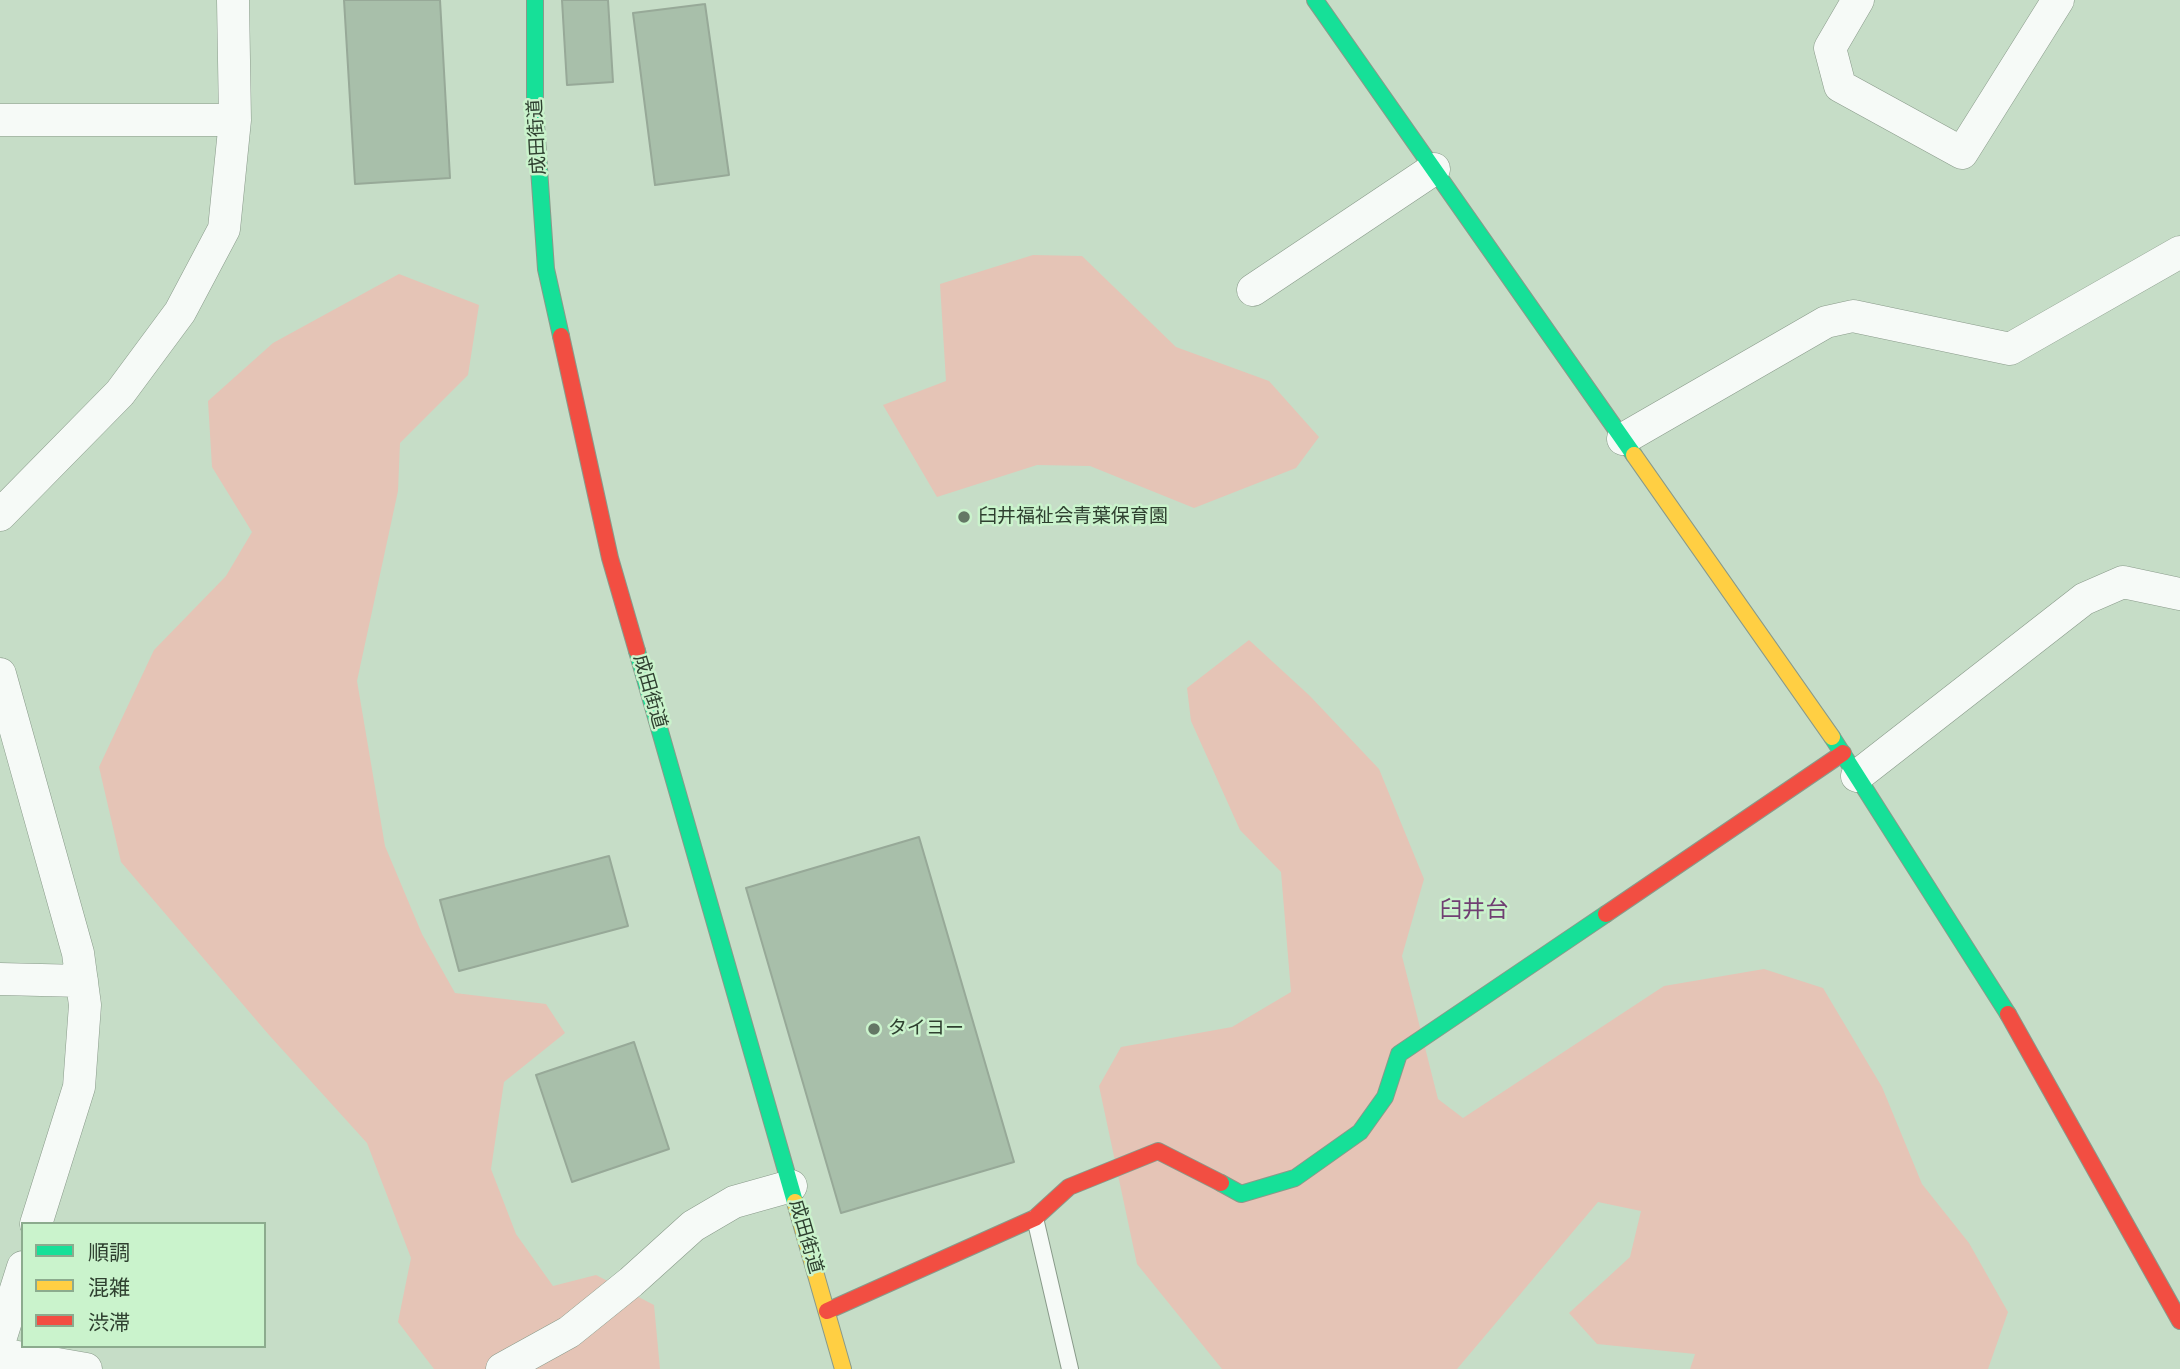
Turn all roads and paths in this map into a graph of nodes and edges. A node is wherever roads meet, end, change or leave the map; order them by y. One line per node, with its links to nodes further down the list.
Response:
1 (233, 0): 7 (street)
2 (535, 0): 18 (main road, 成田街道)
3 (1315, 0): 8 (main road)
4 (1858, 0): 5 (street)
5 (2058, 0)
6 (0, 120): 7 (street)
7 (235, 120): 12 (street)
8 (1434, 169): 10 (street); 11 (main road)
9 (2180, 252): 11 (street)
10 (1253, 290)
11 (1623, 439): 15 (main road)
12 (0, 515)
13 (2180, 594): 15 (street)
14 (0, 674): 17 (street)
15 (1850, 764): 19 (main road); 23 (main road)
16 (0, 979): 17 (street)
17 (82, 981): 20 (street)
18 (791, 1186): 22 (main road, 成田街道); 27 (street)
19 (1035, 1218): 22 (main road); 29 (lane)
20 (37, 1222)
21 (21, 1273): 24 (street)
22 (827, 1311): 28 (main road, 成田街道)
23 (2180, 1321)
24 (0, 1340)
25 (0, 1353): 26 (street)
26 (86, 1369)
27 (502, 1369)
28 (843, 1369)
29 (1070, 1369)

